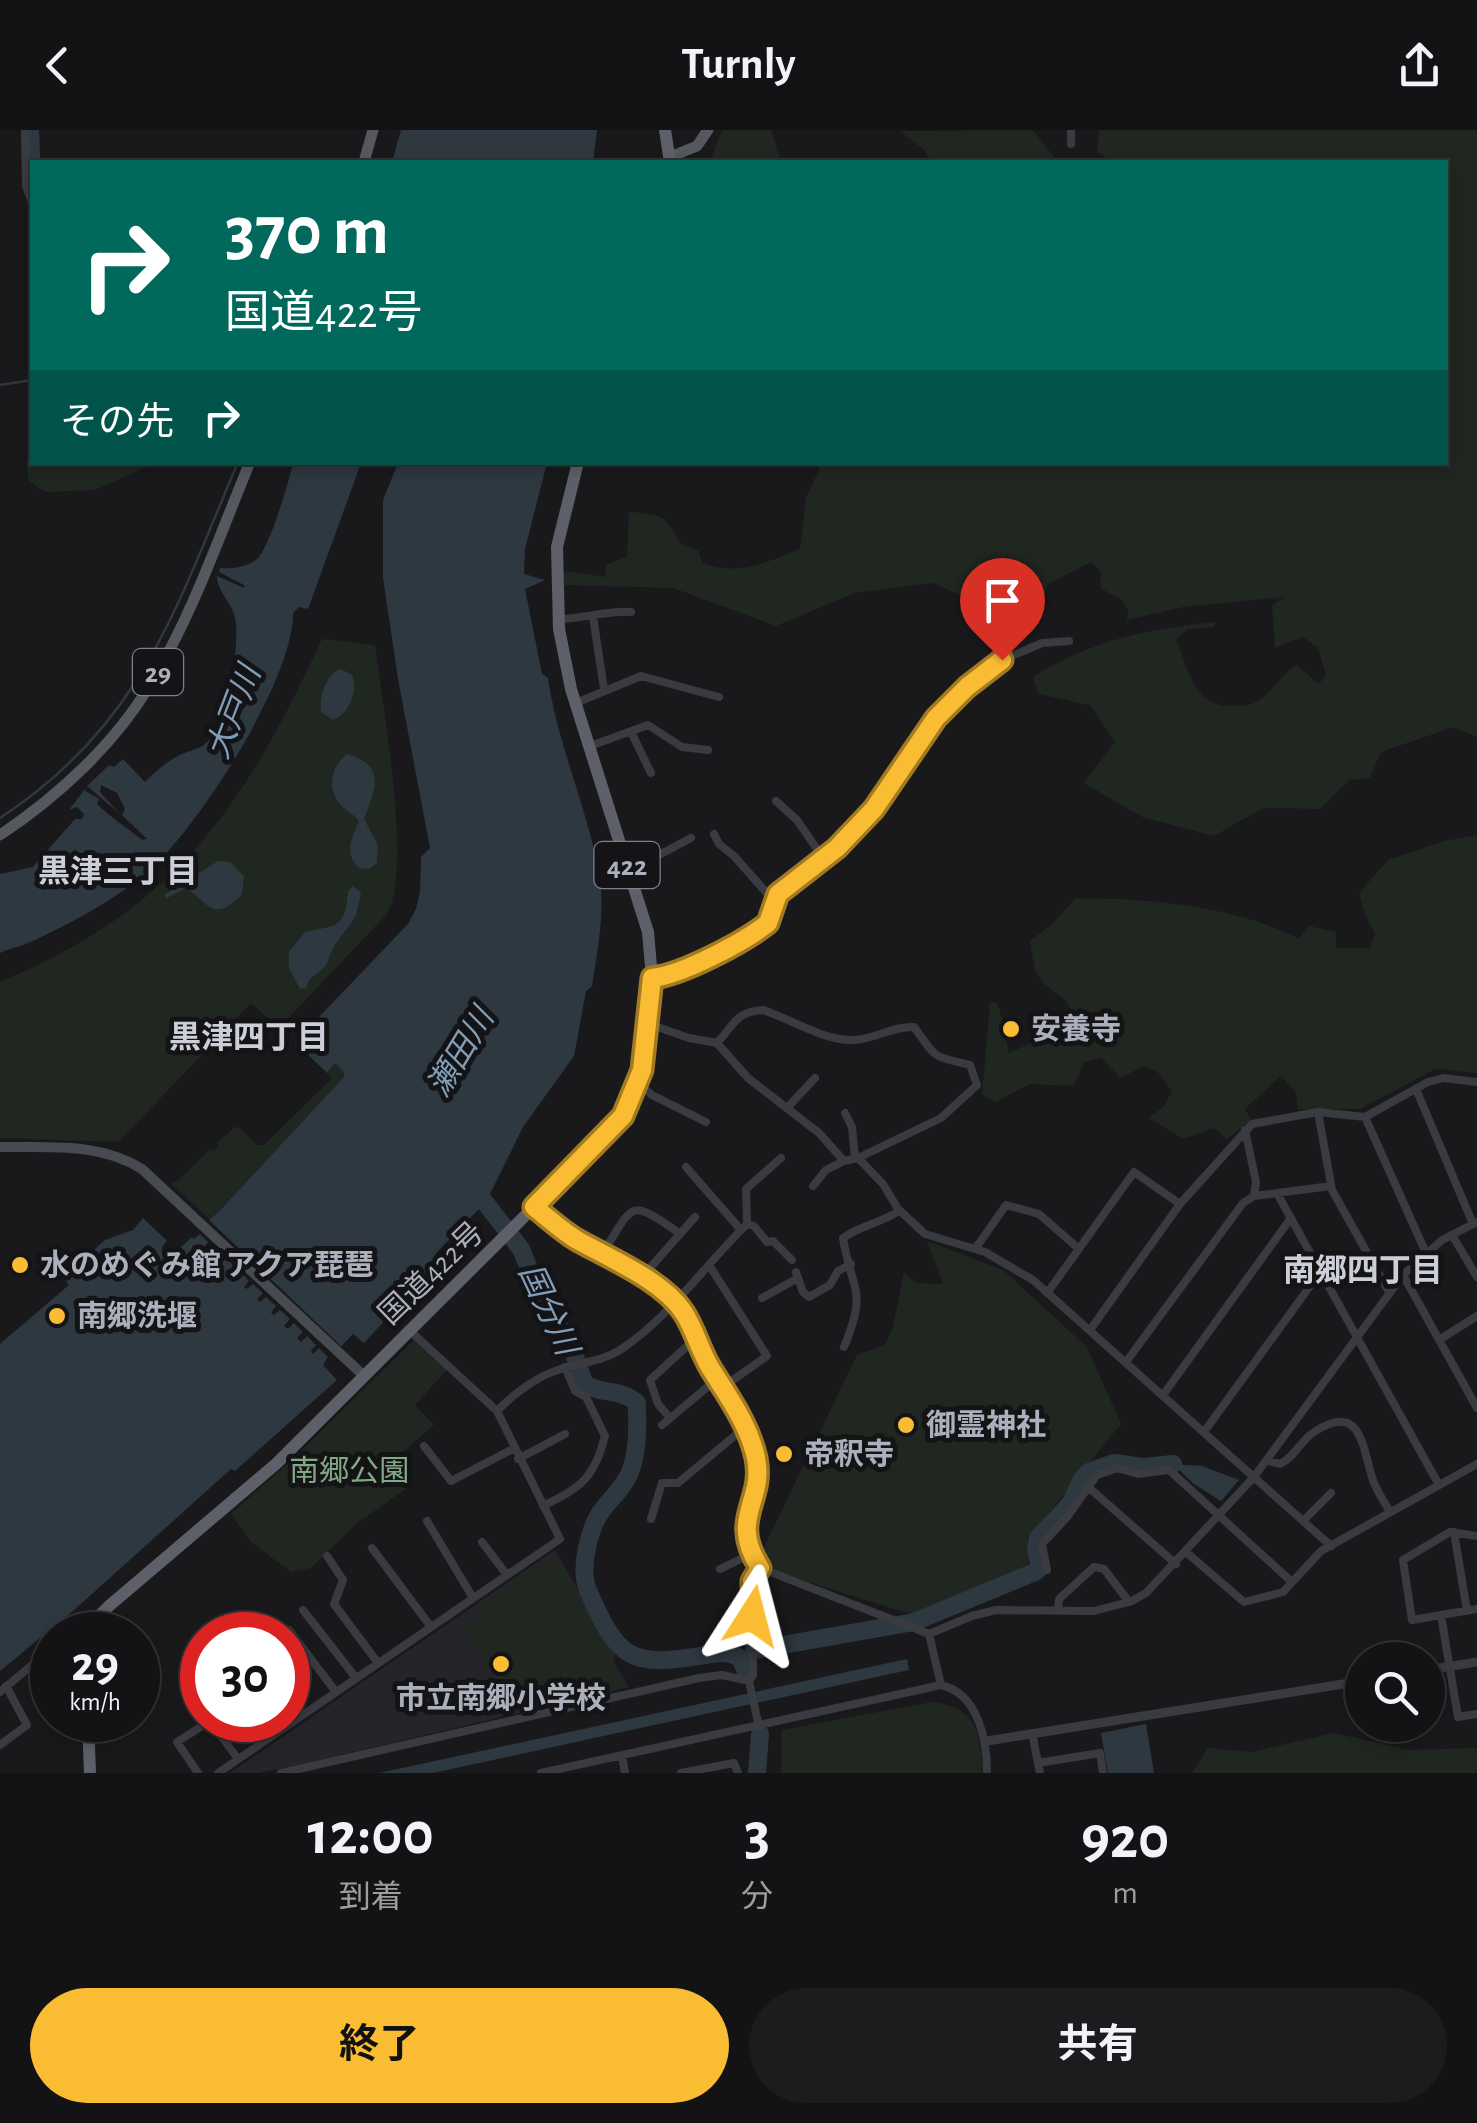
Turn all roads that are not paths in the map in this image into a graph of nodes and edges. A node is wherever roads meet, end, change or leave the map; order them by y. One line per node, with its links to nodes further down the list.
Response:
1 (25, 130): 9 (street)
2 (374, 130): 7 (main road)
3 (665, 130): 8 (highway)
4 (708, 130): 8 (main road)
5 (1071, 130): 6 (street)
6 (1070, 144)
7 (365, 160)
8 (670, 160)
9 (30, 197)
10 (249, 465): 25 (main road, 29)
11 (577, 465): 14 (highway, 国道422号 / 422)
12 (630, 612): 13 (street)
13 (593, 617): 14 (street); 16 (street)
14 (559, 619): 18 (highway, 国道422号 / 422)
15 (1069, 640): 27 (street)
16 (604, 689): 17 (street); 18 (street)
17 (719, 697)
18 (576, 702): 20 (highway, 国道422号 / 422)
19 (630, 732): 20 (street); 21 (street); 22 (street)
20 (590, 746): 28 (highway, 国道422号 / 422)
21 (708, 750)
22 (650, 773)
23 (776, 802): 27 (street)
24 (714, 834): 29 (street)
25 (0, 835)
26 (691, 838): 28 (street)
27 (823, 858): 29 (street)
28 (629, 871): 30 (highway, 国道422号 / 422)
29 (773, 900): 30 (street)
30 (652, 978): 31 (highway, 国道422号 / 422)
31 (649, 1024): 32 (street); 35 (highway, 国道422号 / 422)
32 (717, 1042): 37 (street); 45 (street)
33 (815, 1078): 37 (street)
34 (1477, 1082): 36 (street)
35 (638, 1084): 41 (street); 53 (highway, 国道422号 / 422)
36 (1416, 1089): 40 (street); 57 (street)
37 (787, 1108): 46 (street)
38 (1318, 1112): 40 (street); 42 (street); 49 (street)
39 (845, 1113): 45 (street)
40 (1365, 1117): 64 (street)
41 (706, 1122)
42 (1245, 1130): 51 (street); 52 (street)
43 (0, 1147): 85 (main road)
44 (781, 1158): 58 (street)
45 (856, 1158): 46 (street); 54 (street)
46 (844, 1161): 48 (street)
47 (686, 1167): 58 (street)
48 (813, 1186)
49 (1331, 1186): 50 (street); 73 (street)
50 (1278, 1195): 51 (street); 56 (street)
51 (1254, 1196): 83 (street)
52 (1180, 1204): 62 (street); 78 (street)
53 (534, 1207): 63 (street); 77 (highway, 国道422号 / 422)
54 (899, 1211): 61 (street); 66 (street)
55 (694, 1217): 59 (street)
56 (1291, 1218): 68 (street); 87 (street)
57 (1475, 1223): 60 (street)
58 (744, 1227): 65 (street); 67 (street)
59 (679, 1233): 63 (street); 70 (street)
60 (1452, 1235): 64 (street); 71 (street)
61 (975, 1249): 62 (street); 72 (street)
62 (1079, 1249): 72 (street)
63 (604, 1253): 70 (street)
64 (1426, 1253): 69 (street)
65 (792, 1260)
66 (852, 1263): 74 (street); 82 (street)
67 (708, 1265): 75 (street); 86 (street)
68 (1321, 1272): 79 (street); 93 (street)
69 (1403, 1275): 73 (street); 81 (street)
70 (642, 1277): 75 (street)
71 (1477, 1277)
72 (1048, 1292): 78 (street)
73 (1389, 1292): 79 (street)
74 (762, 1298)
75 (674, 1302): 80 (street); 84 (street)
76 (1477, 1316): 81 (street)
77 (408, 1329): 85 (highway, 国道422号 / 422); 89 (street)
78 (1090, 1330): 83 (street)
79 (1357, 1336): 100 (street); 101 (street)
80 (696, 1338): 86 (street); 90 (street)
81 (1439, 1340): 88 (street)
82 (844, 1347)
83 (1126, 1362): 87 (street)
84 (568, 1367): 89 (street); 104 (street)
85 (363, 1375): 129 (highway, 国道422号 / 422)
86 (720, 1383): 90 (street); 92 (street)
87 (1163, 1395): 93 (street)
88 (1477, 1408)
89 (496, 1411): 96 (street)
90 (670, 1418): 91 (street)
91 (662, 1425)
92 (744, 1428): 108 (street); 116 (street)
93 (1204, 1432): 100 (street)
94 (565, 1434): 97 (street)
95 (424, 1446): 96 (street)
96 (513, 1450): 97 (street)
97 (518, 1459): 104 (street)
98 (1269, 1461): 105 (street)
99 (1477, 1464): 101 (street)
100 (1254, 1477): 106 (street); 109 (street)
101 (1440, 1485): 105 (street)
102 (1087, 1486): 106 (street); 118 (street); 121 (street)
103 (1331, 1492): 109 (street)
104 (543, 1506): 122 (street)
105 (1390, 1512): 113 (street)
106 (1219, 1516): 115 (street); 123 (street)
107 (427, 1520): 124 (street)
108 (651, 1520)
109 (1303, 1521): 113 (street)
110 (1454, 1532): 111 (street); 128 (street); 130 (street)
111 (1477, 1536)
112 (482, 1542): 122 (street)
113 (1330, 1546): 123 (street)
114 (372, 1548): 131 (street)
115 (1186, 1552): 118 (street); 123 (street)
116 (751, 1554): 119 (street); 120 (street)
117 (326, 1556): 135 (street)
118 (1176, 1564): 125 (street)
119 (760, 1568): 132 (street); 140 (street)
120 (720, 1569)
121 (1047, 1570)
122 (507, 1574): 124 (street)
123 (1292, 1582)
124 (473, 1598): 131 (street)
125 (1129, 1602): 127 (street); 127 (street)
126 (303, 1610): 139 (street)
127 (1058, 1610): 132 (street)
128 (1472, 1610): 130 (street)
129 (103, 1612)
130 (1441, 1616): 137 (street)
131 (431, 1627): 135 (street)
132 (929, 1634): 142 (street)
133 (310, 1658): 144 (street)
134 (1477, 1662): 137 (street)
135 (378, 1663): 139 (street)
136 (30, 1666): 143 (street)
137 (1450, 1667): 138 (street); 145 (street)
138 (1445, 1668)
139 (356, 1678): 144 (street)
140 (749, 1681): 146 (street); 157 (street)
141 (1345, 1683): 147 (street)
142 (941, 1685): 146 (street); 148 (street)
143 (3, 1689): 150 (street)
144 (336, 1692): 152 (street)
145 (1477, 1714)
146 (758, 1727): 151 (street)
147 (1032, 1733): 148 (street); 153 (street)
148 (987, 1741): 162 (street)
149 (89, 1742): 154 (highway)
150 (0, 1744)
151 (622, 1756): 158 (street); 159 (street)
152 (238, 1759): 155 (street); 156 (street)
153 (1039, 1768): 163 (street)
154 (90, 1773)
155 (198, 1773)
156 (218, 1773)
157 (280, 1773)
158 (541, 1773)
159 (625, 1773)
160 (685, 1773): 161 (street)
161 (738, 1773)
162 (987, 1773)
163 (1103, 1773)

